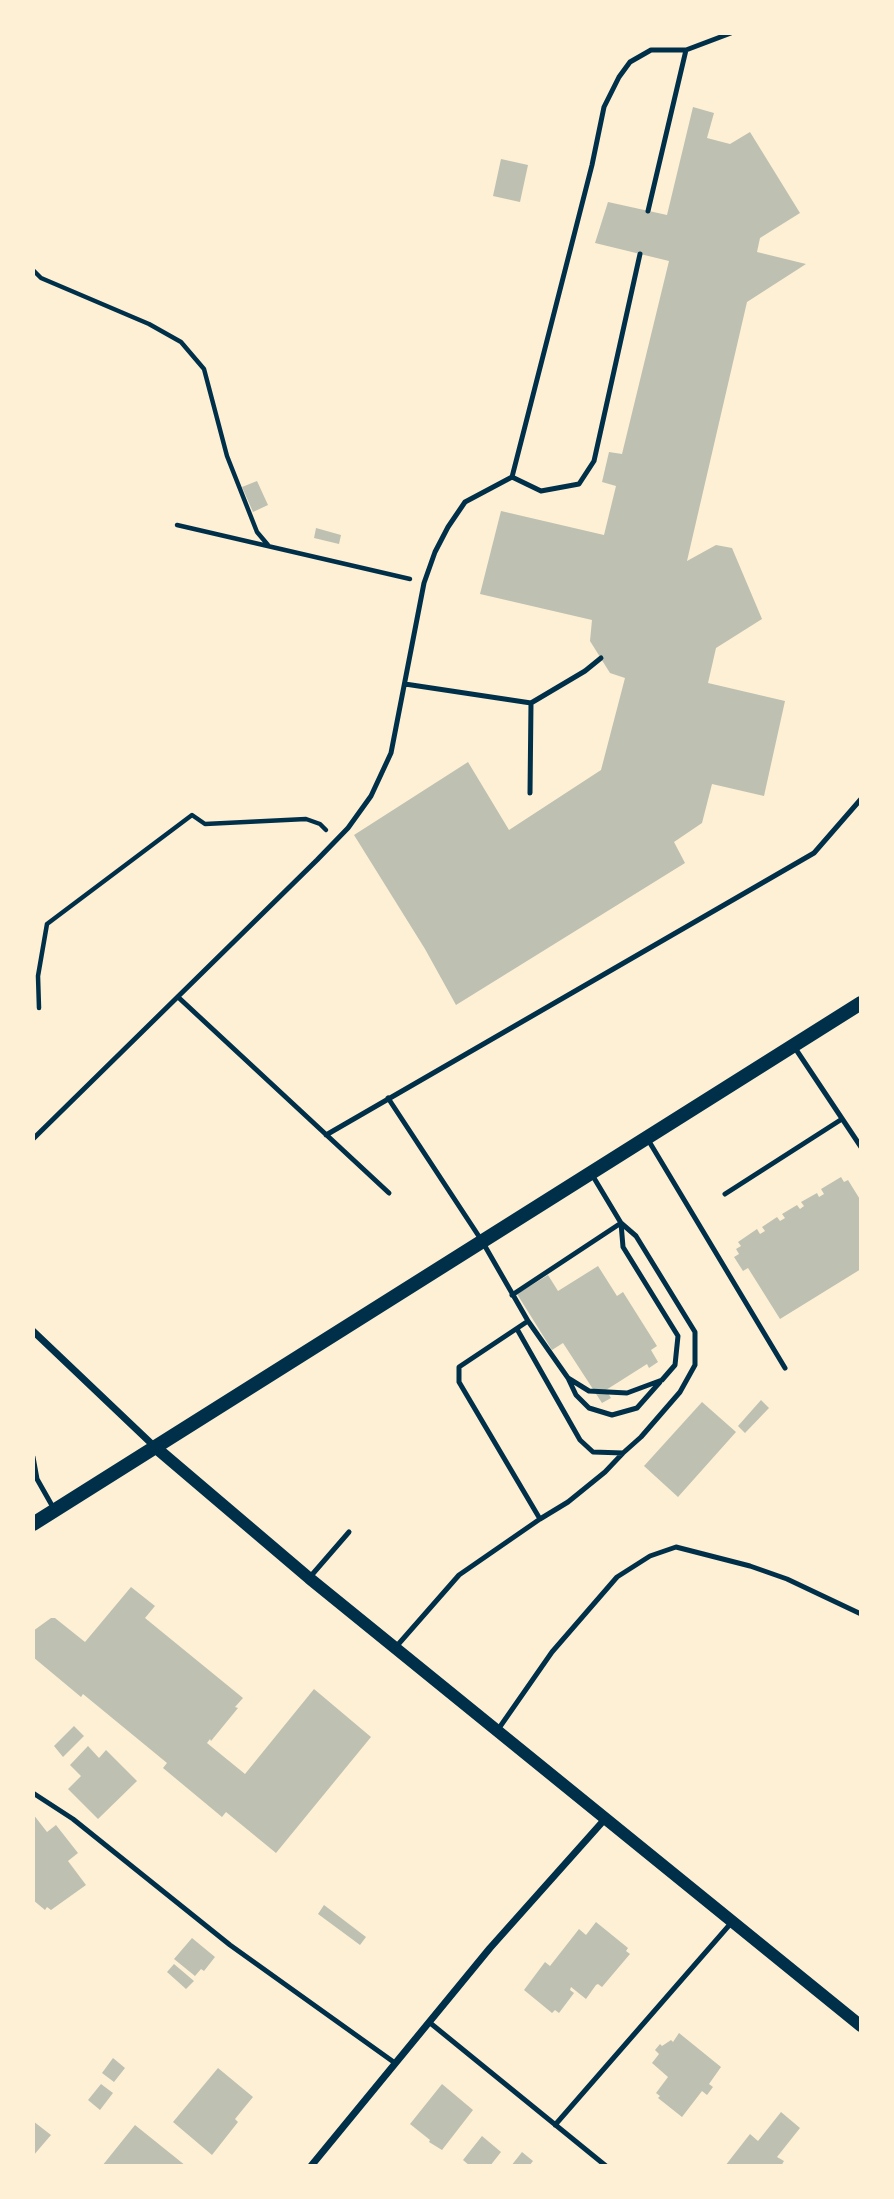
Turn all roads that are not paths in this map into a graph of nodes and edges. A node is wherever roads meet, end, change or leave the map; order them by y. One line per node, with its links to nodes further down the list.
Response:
1 (731, 33): 2 (lane)
2 (686, 50): 3 (lane); 5 (lane)
3 (648, 211)
4 (640, 254): 5 (lane)
5 (512, 477): 7 (lane)
6 (601, 658): 8 (lane)
7 (405, 684): 8 (lane); 11 (lane)
8 (531, 703): 9 (lane)
9 (530, 793)
10 (861, 799): 14 (lane)
11 (178, 997): 16 (lane); 18 (lane)
12 (861, 1003): 13 (main road)
13 (793, 1045): 15 (lane); 17 (main road)
14 (388, 1098): 16 (lane); 24 (lane)
15 (842, 1119): 19 (lane); 22 (lane)
16 (326, 1135): 21 (lane)
17 (647, 1138): 20 (main road); 29 (lane)
18 (33, 1139)
19 (861, 1147)
20 (591, 1173): 23 (lane); 24 (main road)
21 (389, 1193)
22 (725, 1194)
23 (621, 1223): 25 (lane); 31 (lane); 33 (lane)
24 (482, 1241): 25 (lane); 32 (main road)
25 (512, 1295): 26 (lane)
26 (528, 1321): 27 (lane); 30 (lane)
27 (517, 1329): 33 (lane); 36 (lane)
28 (33, 1331): 32 (street)
29 (785, 1368)
30 (568, 1378): 31 (lane); 31 (lane)
31 (662, 1380)
32 (155, 1447): 35 (main road); 39 (street)
33 (623, 1453): 36 (lane)
34 (33, 1457): 35 (lane)
35 (55, 1510): 37 (main road)
36 (540, 1519): 41 (lane)
37 (33, 1524)
38 (349, 1532): 39 (lane)
39 (309, 1578): 41 (street)
40 (861, 1614): 42 (lane)
41 (395, 1648): 42 (street)
42 (497, 1731): 44 (street)
43 (33, 1793): 48 (lane)
44 (605, 1819): 45 (street); 46 (street)
45 (732, 1922): 47 (street); 49 (lane)
46 (429, 2022): 48 (street); 49 (lane)
47 (861, 2026)
48 (395, 2063): 50 (street)
49 (555, 2125): 51 (lane)
50 (311, 2166)
51 (606, 2166)

